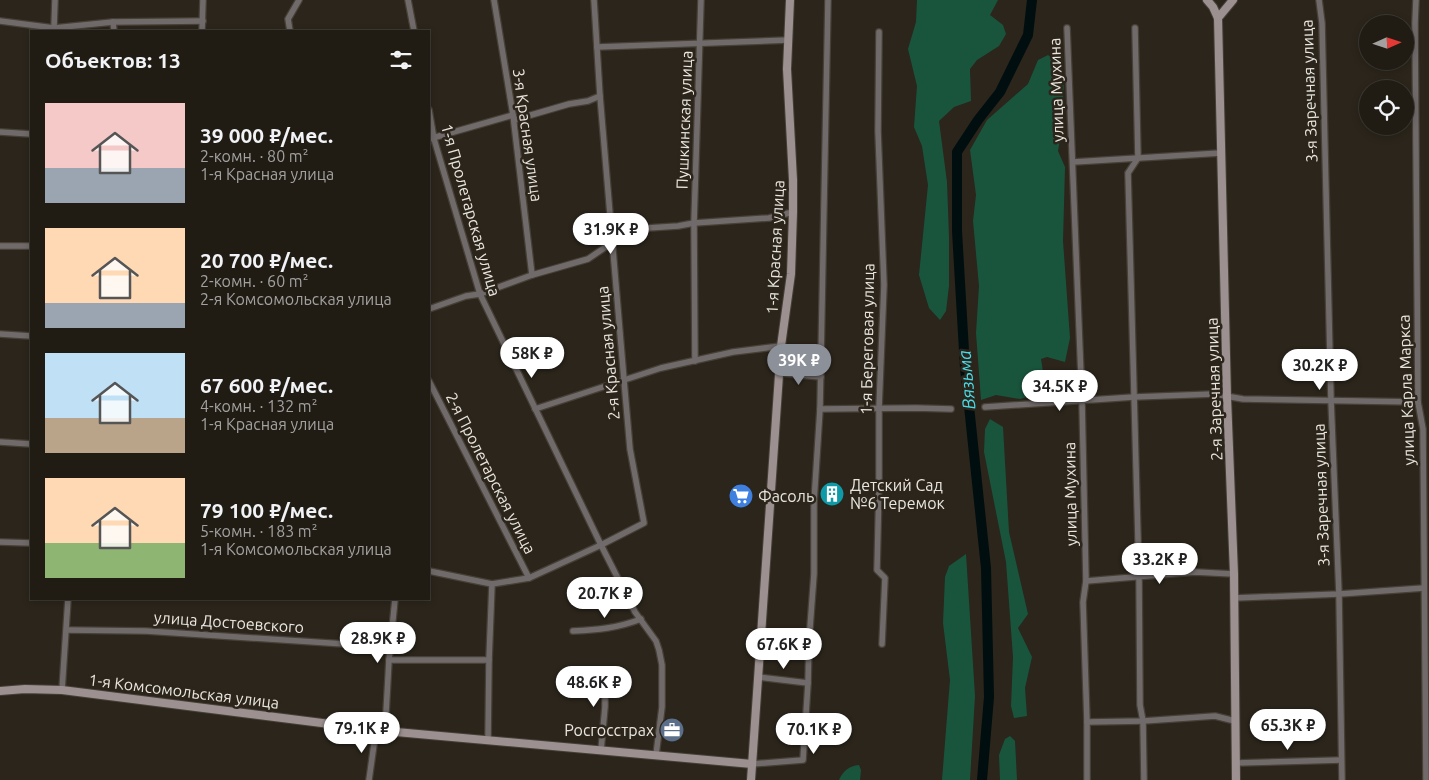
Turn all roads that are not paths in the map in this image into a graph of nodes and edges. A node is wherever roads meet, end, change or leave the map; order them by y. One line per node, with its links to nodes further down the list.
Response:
1 (55, 0): 18 (street)
2 (203, 0): 16 (street)
3 (299, 0): 23 (street)
4 (408, 0): 24 (street)
5 (494, 0): 30 (street, 3-я Красная улица)
6 (594, 0): 28 (street, 2-я Красная улица)
7 (701, 0): 27 (street, Пушкинская улица)
8 (790, 0): 26 (main road, 1-я Красная улица)
9 (828, 0): 51 (street)
10 (1207, 0): 14 (main road)
11 (1233, 0): 14 (main road)
12 (1319, 0): 56 (street, 3-я Заречная улица)
13 (1416, 0): 58 (street, улица Карла Маркса)
14 (1218, 18): 35 (main road, 2-я Заречная улица)
15 (0, 21): 18 (street)
16 (203, 21): 17 (street); 22 (street)
17 (113, 22): 18 (street); 21 (street)
18 (54, 28)
19 (1067, 28): 37 (street, улица Мухина)
20 (1135, 28): 36 (street)
21 (114, 30)
22 (202, 30)
23 (290, 30)
24 (414, 30)
25 (879, 32): 60 (street, 1-я Береговая улица)
26 (789, 40): 27 (street); 38 (main road, 1-я Красная улица)
27 (700, 43): 28 (street); 39 (street, Пушкинская улица)
28 (597, 47): 29 (street, 2-я Красная улица)
29 (600, 96): 30 (street); 40 (street, 2-я Красная улица)
30 (513, 118): 34 (street); 43 (street, 3-я Красная улица)
31 (430, 124): 34 (street, 1-я Пролетарская улица)
32 (0, 132): 33 (street)
33 (30, 134)
34 (431, 139): 44 (street, 1-я Пролетарская улица)
35 (1221, 153): 36 (street); 55 (main road, 2-я Заречная улица)
36 (1138, 158): 37 (street); 54 (street)
37 (1072, 162): 57 (street, улица Мухина)
38 (794, 212): 39 (street); 48 (main road, 1-я Красная улица)
39 (694, 223): 40 (street); 49 (street, Пушкинская улица)
40 (611, 242): 43 (street); 52 (street, 2-я Красная улица)
41 (0, 246): 42 (street)
42 (30, 246)
43 (532, 275): 44 (street)
44 (480, 294): 45 (street); 61 (street, 1-я Пролетарская улица)
45 (430, 309)
46 (0, 334): 47 (street)
47 (30, 336)
48 (781, 346): 49 (street); 50 (main road, 1-я Красная улица)
49 (695, 361): 52 (street)
50 (780, 374): 51 (street); 89 (main road, 1-я Красная улица)
51 (821, 377): 62 (street)
52 (624, 380): 61 (street); 69 (street, 2-я Красная улица)
53 (430, 383): 73 (street, 2-я Пролетарская улица)
54 (1134, 397): 55 (street); 57 (street); 72 (street)
55 (1227, 397): 56 (street); 71 (main road, 2-я Заречная улица)
56 (1331, 400): 58 (street); 77 (street, 3-я Заречная улица)
57 (1082, 401): 59 (street); 74 (street, улица Мухина)
58 (1418, 402): 64 (street, улица Карла Маркса)
59 (985, 406)
60 (879, 408): 62 (street); 63 (street); 84 (street, 1-я Береговая улица)
61 (535, 409): 69 (street, 1-я Пролетарская улица)
62 (820, 409): 90 (street)
63 (951, 409)
64 (1426, 429): 76 (street, улица Карла Маркса)
65 (0, 442): 66 (street)
66 (30, 444)
67 (0, 542): 68 (street)
68 (30, 543)
69 (601, 545): 73 (street); 81 (street, 1-я Пролетарская улица)
70 (430, 570): 75 (street)
71 (1234, 574): 72 (street); 78 (main road, 2-я Заречная улица)
72 (1139, 576): 74 (street); 94 (street)
73 (529, 578): 75 (street)
74 (1086, 581): 95 (street, улица Мухина)
75 (492, 584): 87 (street)
76 (1424, 588): 77 (street); 110 (street, улица Карла Маркса)
77 (1339, 594): 78 (street); 101 (street, 3-я Заречная улица)
78 (1234, 598): 93 (main road, 2-я Заречная улица)
79 (68, 600): 82 (street)
80 (395, 600): 85 (street)
81 (640, 620): 83 (street); 100 (street, 1-я Пролетарская улица)
82 (67, 630): 85 (street, улица Достоевского); 91 (street)
83 (573, 631)
84 (882, 644)
85 (390, 647): 86 (street)
86 (389, 660): 87 (street); 97 (street)
87 (489, 660): 98 (street)
88 (609, 675): 99 (street)
89 (758, 677): 90 (street); 103 (main road, 1-я Красная улица)
90 (808, 683): 103 (street)
91 (62, 690): 92 (main road, 1-я Комсомольская улица); 96 (main road, 1-я Комсомольская улица)
92 (0, 691)
93 (1235, 720): 94 (street); 102 (main road, 2-я Заречная улица)
94 (1144, 721): 95 (street); 107 (street)
95 (1087, 722): 106 (street, улица Мухина)
96 (376, 730): 97 (main road, 1-я Комсомольская улица); 104 (street)
97 (385, 731): 98 (main road, 1-я Комсомольская улица)
98 (488, 740): 99 (main road, 1-я Комсомольская улица)
99 (601, 750): 100 (main road, 1-я Комсомольская улица)
100 (656, 755): 103 (main road, 1-я Комсомольская улица)
101 (1341, 760): 102 (street); 109 (street, 3-я Заречная улица)
102 (1236, 763): 108 (main road, 2-я Заречная улица)
103 (752, 764): 105 (main road, 1-я Красная улица)
104 (369, 780)
105 (751, 780)
106 (1087, 780)
107 (1144, 780)
108 (1236, 780)
109 (1342, 780)
110 (1426, 780)

